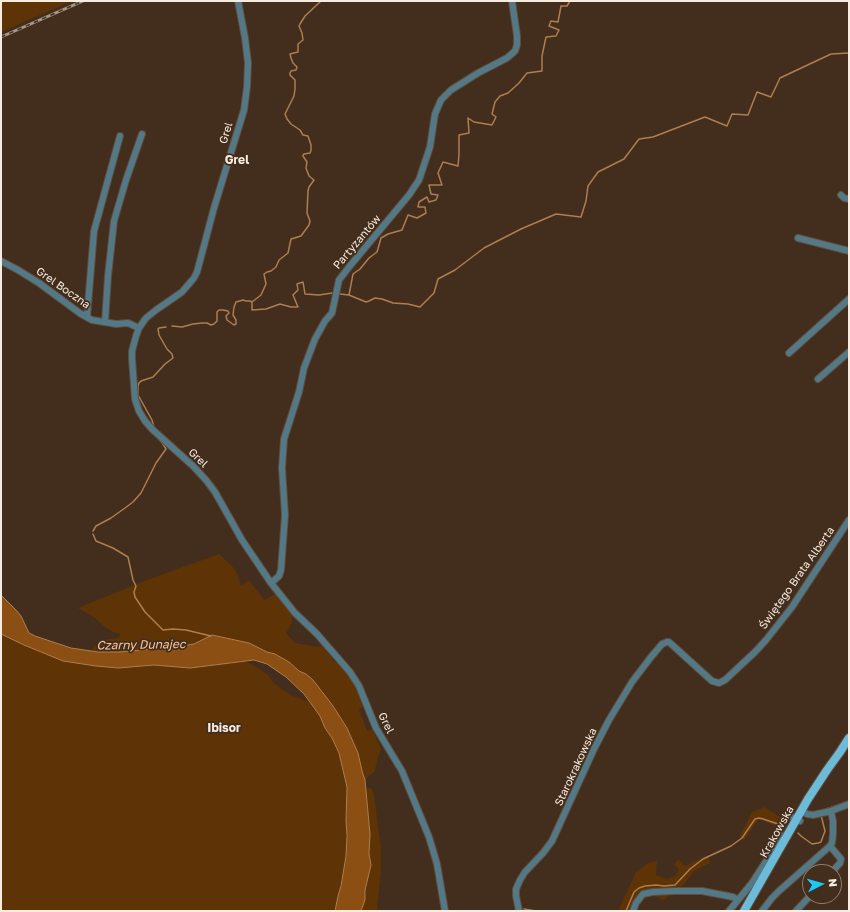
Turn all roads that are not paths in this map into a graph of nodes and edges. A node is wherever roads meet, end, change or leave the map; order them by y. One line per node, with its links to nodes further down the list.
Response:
1 (238, 1): 13 (street, Grel)
2 (512, 1): 18 (street, Partyzantów)
3 (142, 134): 12 (street)
4 (120, 136): 11 (street)
5 (841, 195): 6 (street)
6 (849, 199)
7 (798, 238): 8 (street)
8 (849, 251)
9 (1, 261): 11 (street, Grel Boczna)
10 (849, 299): 15 (street)
11 (87, 317): 12 (street, Grel Boczna)
12 (105, 322): 13 (street, Grel Boczna)
13 (139, 328): 18 (street, Grel)
14 (849, 352): 16 (street)
15 (789, 353)
16 (818, 379)
17 (849, 520): 19 (street, Świętego Brata Alberta)
18 (271, 583): 28 (street, Grel)
19 (671, 643): 29 (street, Starokrakowska)
20 (849, 738): 23 (main road, Krakowska)
21 (849, 804): 22 (street)
22 (831, 811): 23 (street); 25 (street)
23 (803, 812): 24 (main road, Krakowska)
24 (798, 820): 27 (street); 32 (main road, Krakowska); 33 (main road, Krakowska)
25 (830, 846): 26 (street); 34 (street)
26 (839, 864)
27 (738, 900): 30 (street); 31 (street)
28 (445, 911)
29 (519, 911)
30 (632, 911)
31 (729, 911)
32 (744, 911)
33 (750, 911)
34 (762, 911)

